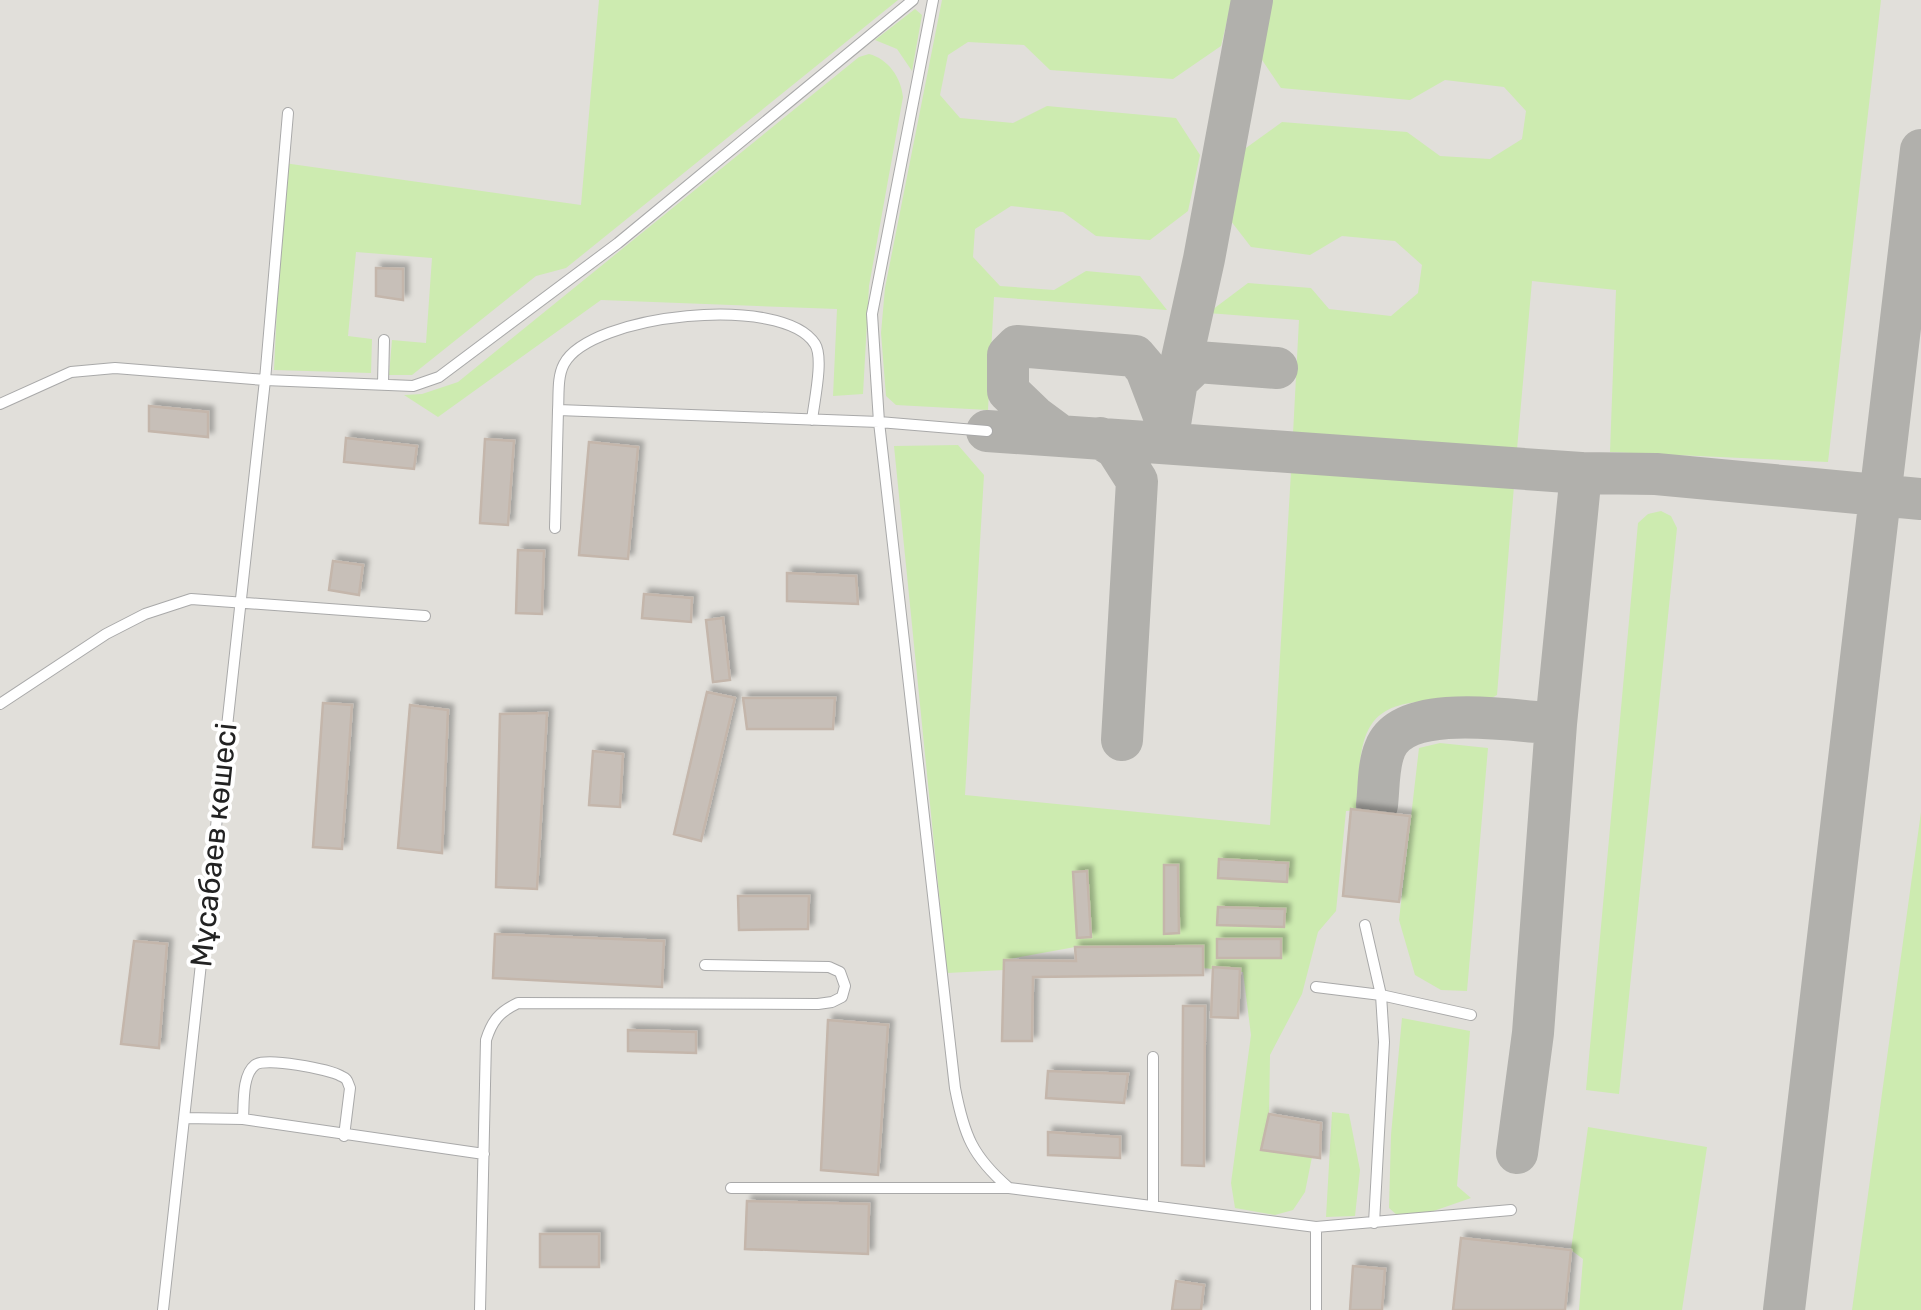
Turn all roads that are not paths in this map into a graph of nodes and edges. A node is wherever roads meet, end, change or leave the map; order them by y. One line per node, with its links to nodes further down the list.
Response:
1 (913, 0): 6 (lane)
2 (933, 0): 10 (lane)
3 (288, 113): 5 (lane, Мұсабаев көшесі)
4 (384, 340): 6 (lane)
5 (266, 380): 6 (lane); 7 (lane); 13 (lane, Мұсабаев көшесі)
6 (383, 384)
7 (0, 404)
8 (558, 410): 9 (lane); 9 (lane); 12 (lane)
9 (812, 420): 10 (lane)
10 (879, 422): 11 (lane); 27 (lane)
11 (987, 431)
12 (555, 528)
13 (241, 600): 14 (lane); 15 (lane); 22 (lane, Мұсабаев көшесі)
14 (424, 616)
15 (0, 704)
16 (1366, 925): 19 (lane)
17 (704, 965): 25 (lane)
18 (1316, 986): 19 (lane)
19 (1381, 996): 20 (lane); 30 (lane)
20 (1471, 1015)
21 (1152, 1057): 28 (lane)
22 (184, 1118): 23 (lane); 32 (lane, Мұсабаев көшесі)
23 (243, 1119): 24 (lane); 24 (lane)
24 (344, 1136): 25 (lane)
25 (484, 1154): 33 (lane)
26 (732, 1188): 27 (lane)
27 (1008, 1188): 28 (lane)
28 (1154, 1206): 31 (lane)
29 (1511, 1210): 30 (lane)
30 (1374, 1223): 31 (lane)
31 (1316, 1227): 34 (lane)
32 (162, 1310)
33 (480, 1310)
34 (1316, 1310)

